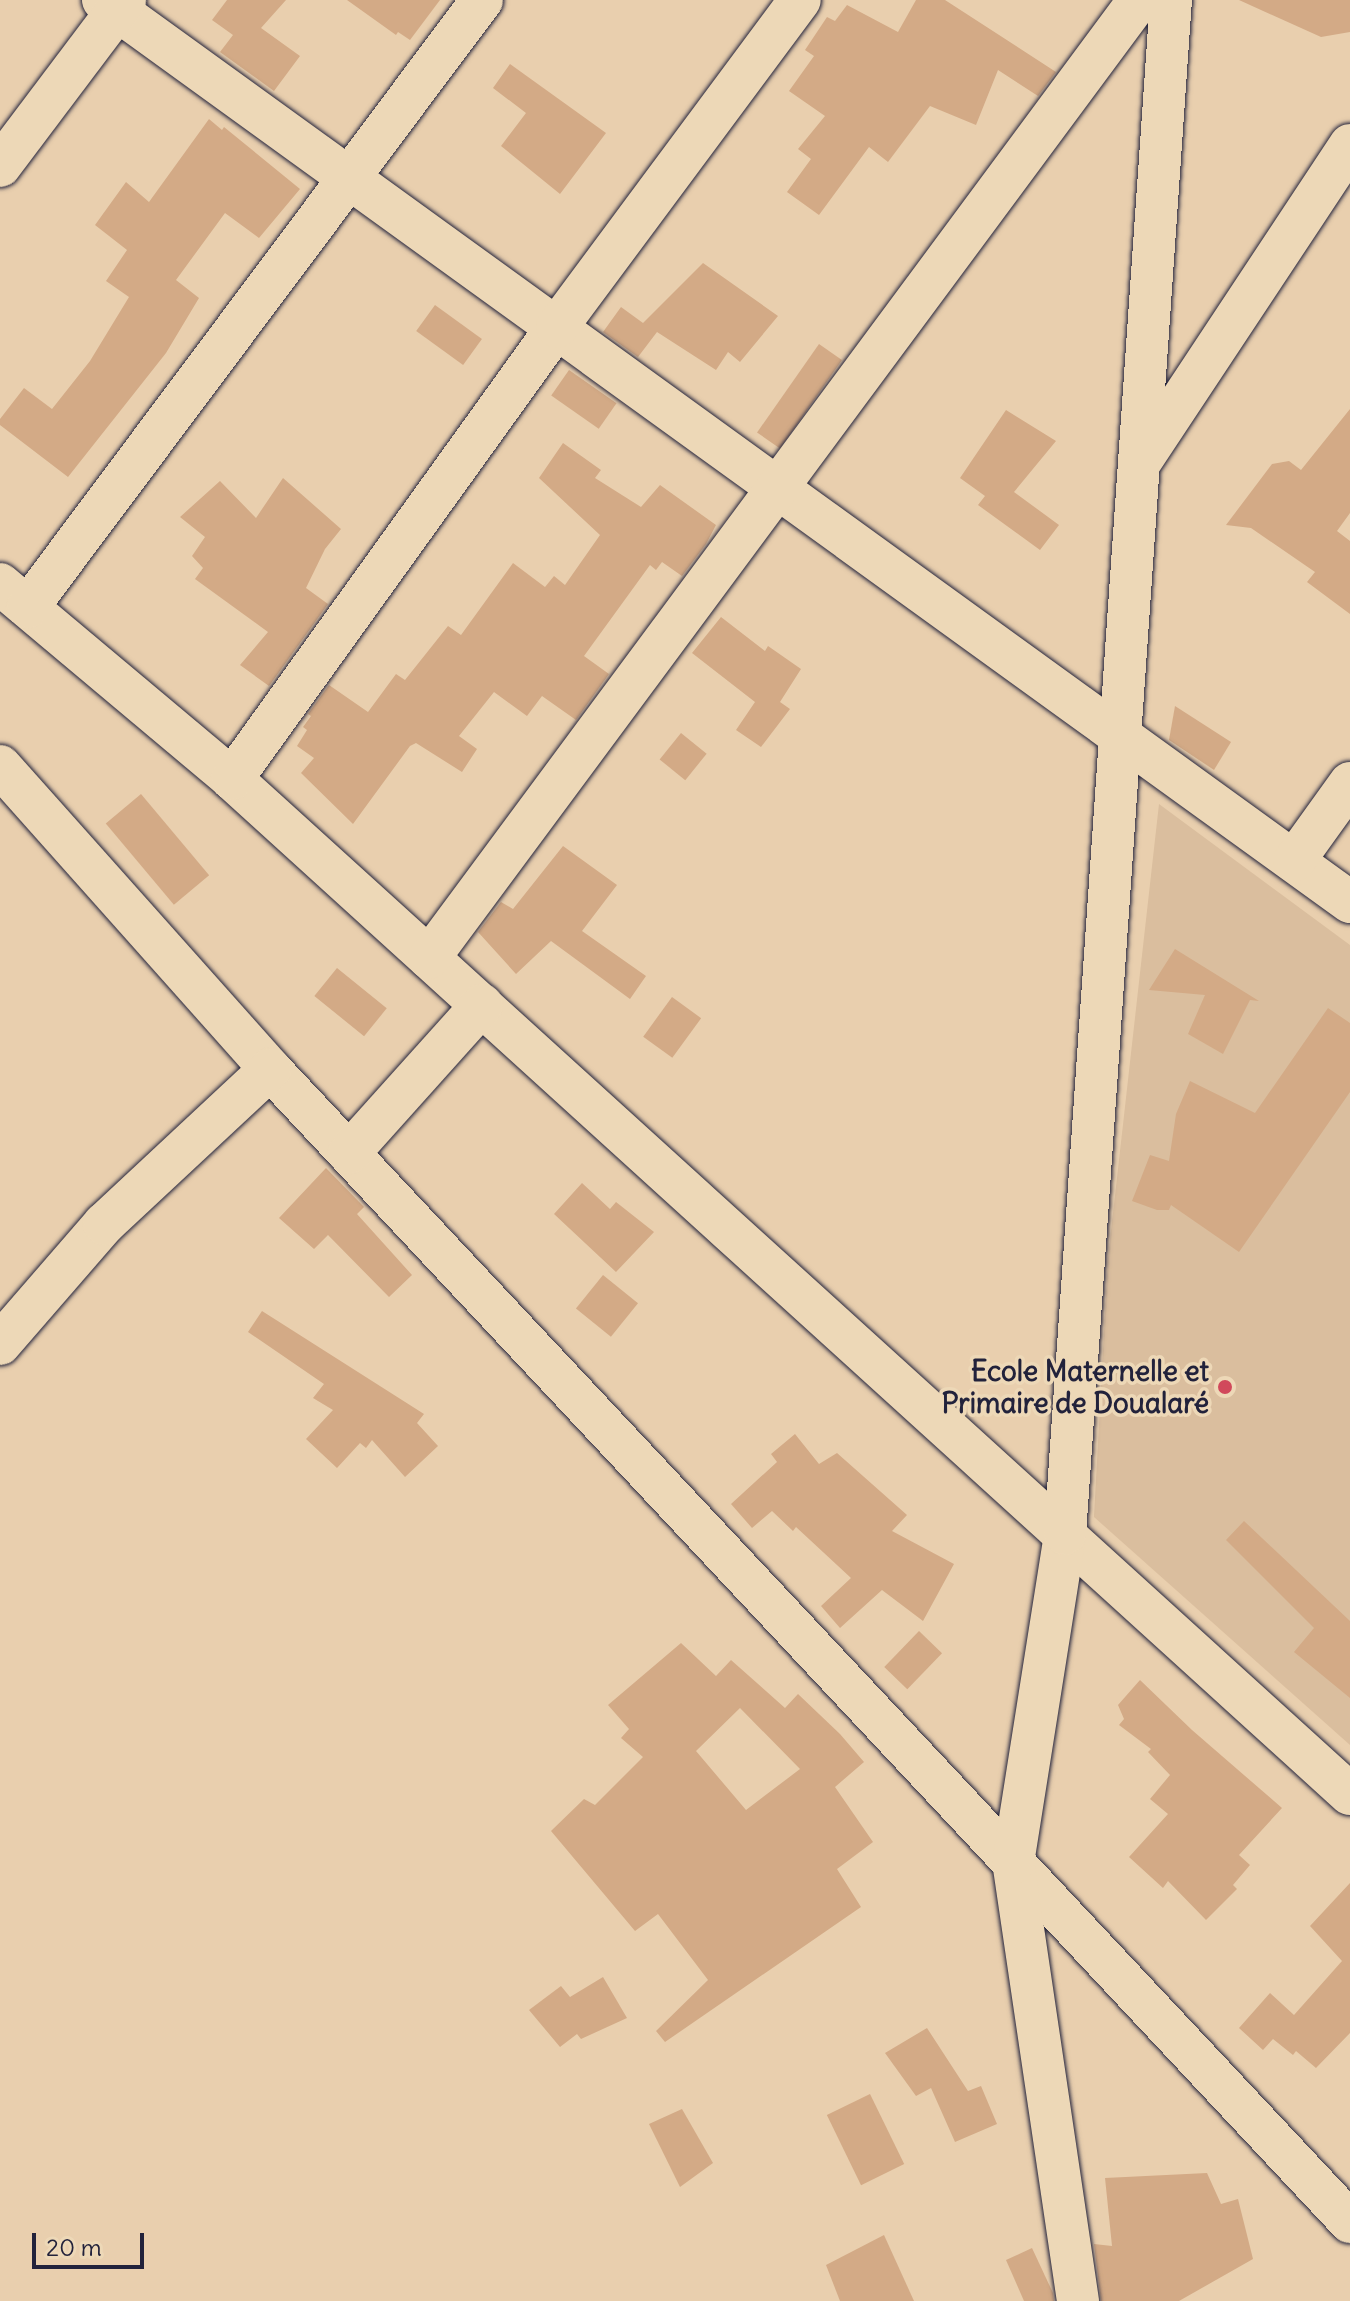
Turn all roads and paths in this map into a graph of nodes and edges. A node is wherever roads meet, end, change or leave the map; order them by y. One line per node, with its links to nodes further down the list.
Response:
1 (482, 0): 8 (street)
2 (800, 0): 9 (street)
3 (1139, 0): 11 (street)
4 (1171, 0): 10 (street)
5 (115, 3): 7 (street); 8 (street)
6 (1350, 145): 10 (street)
7 (0, 166)
8 (350, 179): 9 (street); 12 (street)
9 (557, 327): 11 (street); 15 (street)
10 (1139, 464): 13 (street)
11 (776, 488): 13 (street); 19 (street)
12 (14, 595): 15 (street)
13 (1121, 735): 17 (street); 24 (street)
14 (0, 766): 21 (street)
15 (232, 779): 19 (street)
16 (1350, 783): 17 (street)
17 (1294, 861): 18 (street)
18 (1350, 902)
19 (429, 958): 20 (street)
20 (482, 1005): 22 (street); 24 (street)
21 (270, 1069): 22 (street); 23 (street)
22 (349, 1153): 26 (street)
23 (0, 1344)
24 (1065, 1534): 25 (street); 26 (street)
25 (1350, 1794)
26 (1013, 1863): 27 (street); 28 (street)
27 (1350, 2222)
28 (1078, 2301)

